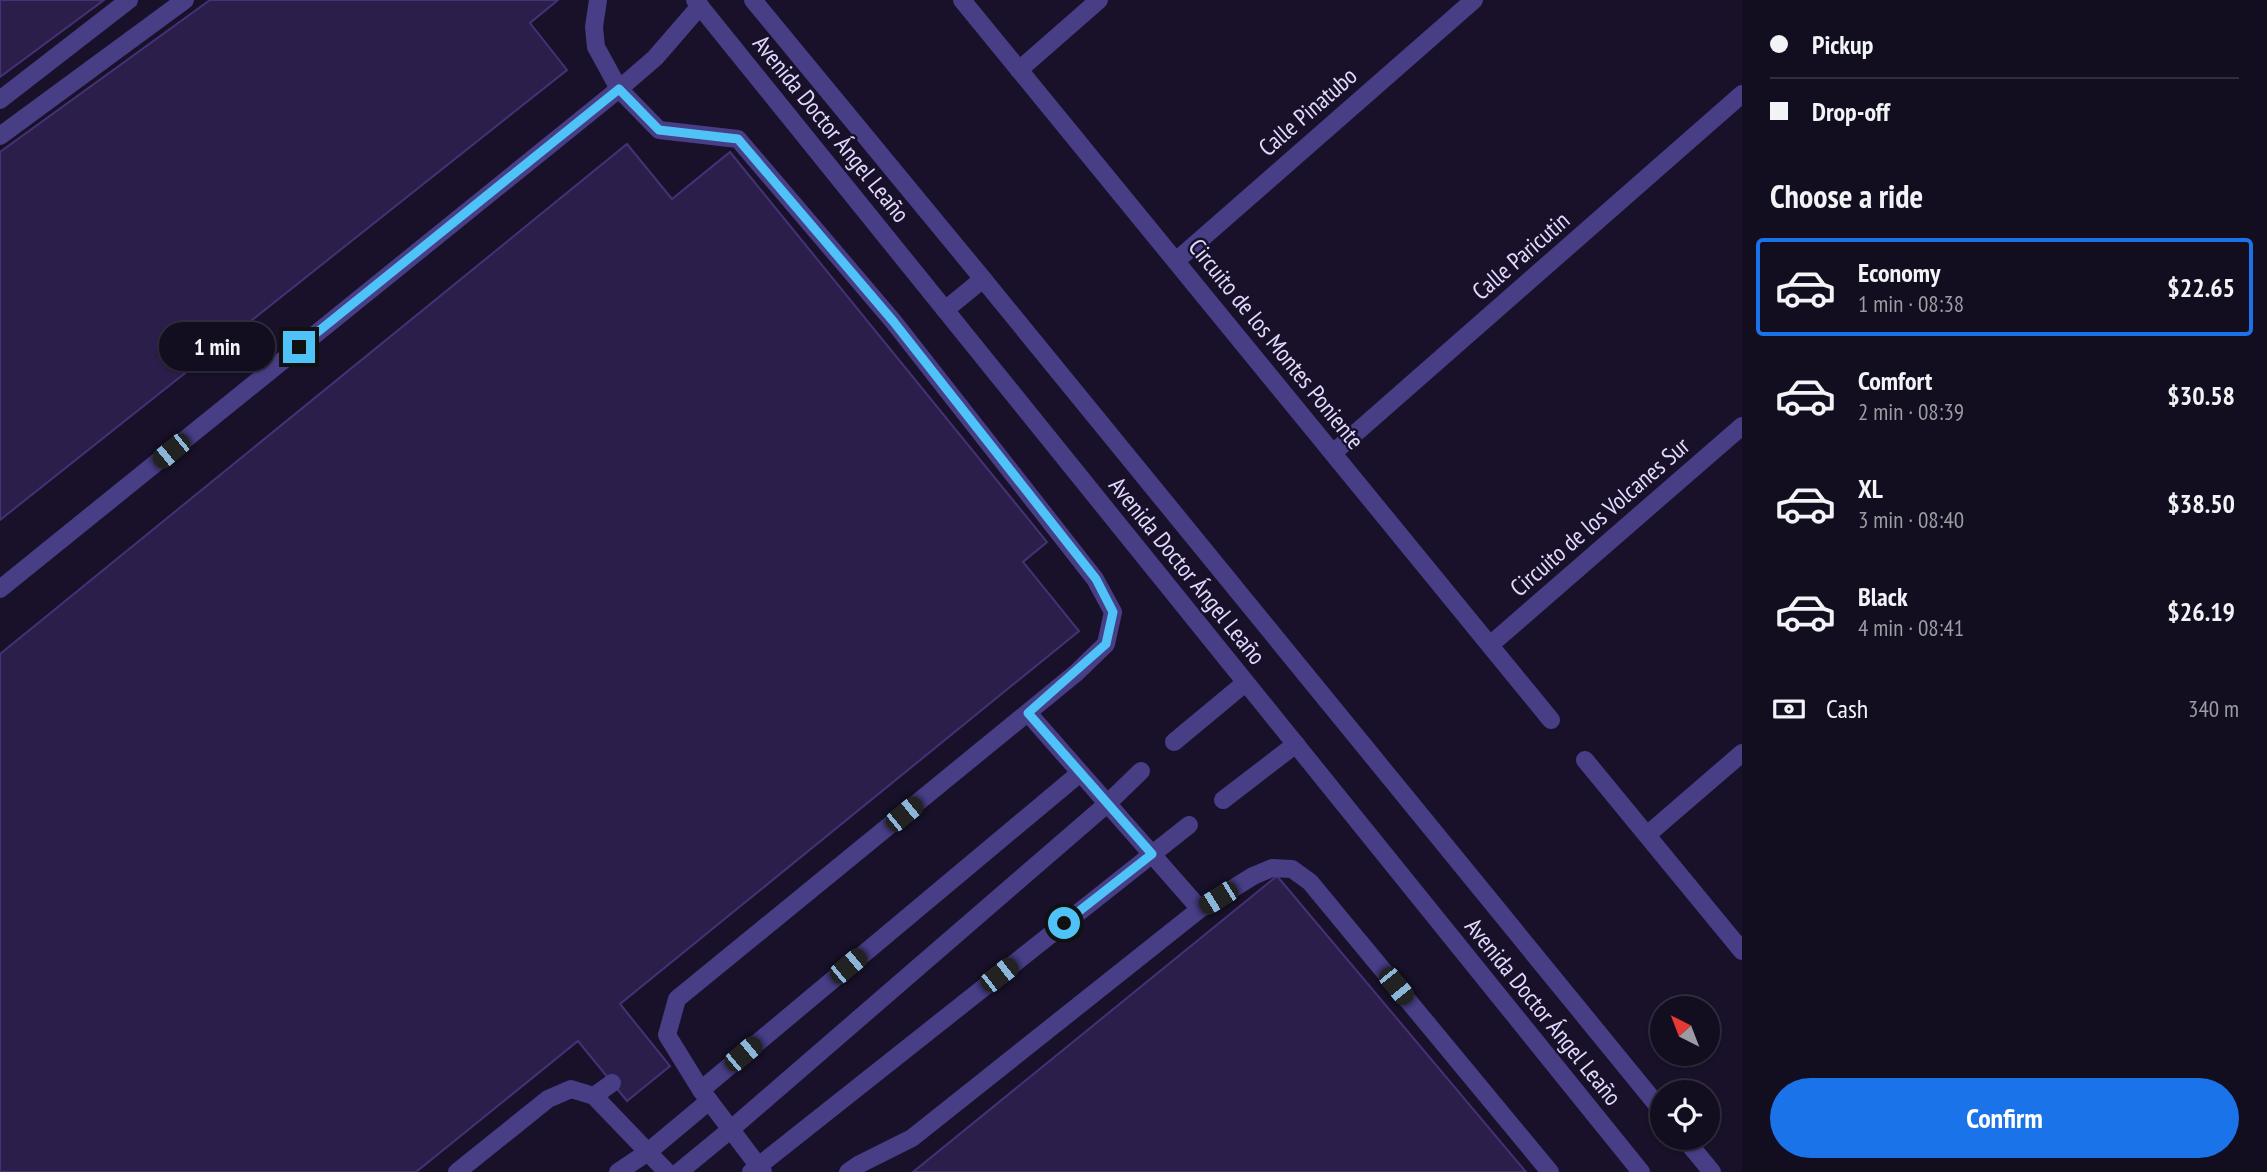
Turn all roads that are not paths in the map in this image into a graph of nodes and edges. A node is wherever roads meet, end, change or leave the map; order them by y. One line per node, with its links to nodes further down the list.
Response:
1 (129, 0): 12 (street)
2 (184, 0): 13 (street)
3 (598, 0): 10 (street)
4 (753, 0): 15 (street, Avenida Doctor Ángel Leaño)
5 (962, 0): 9 (street, Circuito de los Montes Poniente)
6 (1099, 0): 9 (street)
7 (1474, 0): 14 (street, Calle Pinatubo)
8 (700, 2): 10 (street); 16 (street, Avenida Doctor Ángel Leaño)
9 (1019, 70): 14 (street, Circuito de los Montes Poniente)
10 (619, 89): 19 (street); 22 (street)
11 (1742, 94): 18 (street, Calle Paricutin)
12 (0, 100)
13 (0, 136)
14 (1175, 261): 18 (street, Circuito de los Montes Poniente)
15 (983, 279): 16 (street); 40 (street, Avenida Doctor Ángel Leaño)
16 (946, 310): 21 (street, Avenida Doctor Ángel Leaño)
17 (1742, 426): 20 (street, Circuito de los Volcanes Sur)
18 (1333, 453): 20 (street, Circuito de los Montes Poniente)
19 (0, 589)
20 (1490, 645): 23 (street, Circuito de los Montes Poniente)
21 (1245, 683): 24 (street); 25 (street, Avenida Doctor Ángel Leaño)
22 (1028, 713): 29 (street); 38 (street)
23 (1551, 720)
24 (1174, 742)
25 (1296, 744): 30 (street); 51 (street, Avenida Doctor Ángel Leaño)
26 (1742, 753): 33 (street)
27 (1585, 760): 33 (street)
28 (1141, 771): 31 (street)
29 (1080, 773): 31 (street); 38 (street)
30 (1223, 800)
31 (1107, 804): 34 (street); 41 (street)
32 (1189, 825): 34 (street)
33 (1647, 835): 36 (street)
34 (1152, 854): 35 (street); 44 (street)
35 (1200, 909): 49 (street); 50 (street)
36 (1742, 951)
37 (612, 1083): 39 (street)
38 (705, 1095): 41 (street); 43 (street)
39 (594, 1096): 43 (street); 45 (street)
40 (1650, 1096)
41 (730, 1130): 44 (street); 48 (street)
42 (1694, 1150): 52 (street)
43 (648, 1152): 46 (street); 47 (street)
44 (758, 1170)
45 (457, 1172)
46 (618, 1172)
47 (667, 1172)
48 (679, 1172)
49 (848, 1172)
50 (1550, 1172)
51 (1641, 1172)
52 (1712, 1172)

